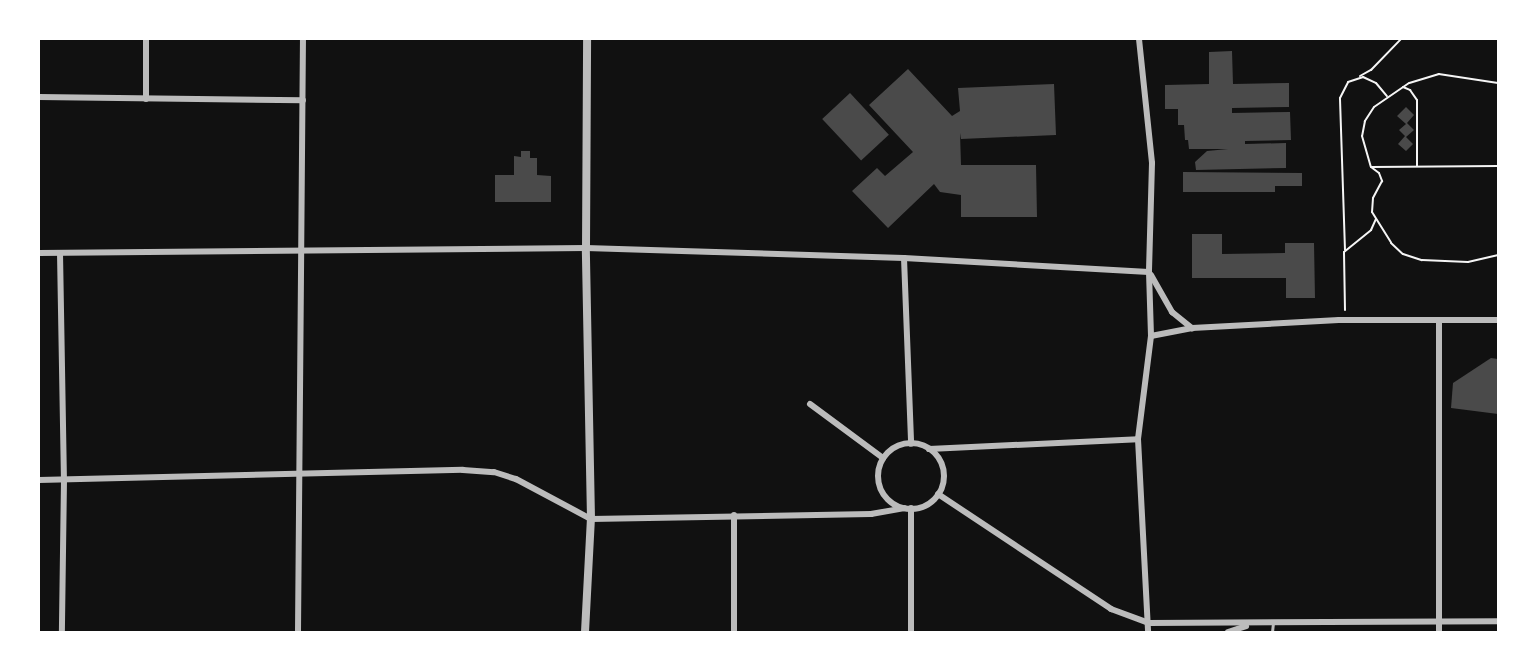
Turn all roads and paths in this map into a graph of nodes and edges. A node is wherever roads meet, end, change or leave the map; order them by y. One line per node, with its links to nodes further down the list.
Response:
1 (146, 39): 11 (street)
2 (303, 39): 12 (street)
3 (587, 39): 17 (street)
4 (1139, 39): 24 (street)
5 (1401, 39): 6 (path)
6 (1355, 78): 9 (path); 18 (path)
7 (1498, 83): 8 (path)
8 (1402, 87): 9 (path); 13 (path)
9 (1386, 96): 15 (path)
10 (39, 97): 11 (street)
11 (146, 99): 12 (street)
12 (303, 100): 19 (street)
13 (1417, 166): 14 (path); 15 (path)
14 (1498, 166)
15 (1371, 167): 16 (path)
16 (1376, 219): 18 (path); 22 (path)
17 (586, 248): 19 (street); 23 (street); 41 (street)
18 (1345, 250): 25 (path)
19 (300, 252): 21 (street); 35 (street)
20 (39, 253): 21 (street)
21 (60, 253): 37 (street)
22 (1498, 255)
23 (904, 258): 24 (street); 32 (street)
24 (1149, 272): 28 (street); 29 (street)
25 (1340, 320): 26 (street); 28 (street)
26 (1439, 320): 27 (street); 42 (street)
27 (1498, 320)
28 (1192, 328): 29 (street)
29 (1151, 336): 31 (street)
30 (810, 405): 34 (street)
31 (1138, 439): 33 (street); 44 (street)
32 (911, 444): 33 (street); 34 (street)
33 (929, 449): 38 (street)
34 (883, 458): 39 (street)
35 (299, 472): 37 (street); 41 (street); 48 (street)
36 (39, 480): 37 (street)
37 (64, 480): 47 (street)
38 (938, 494): 39 (street); 44 (street)
39 (908, 508): 40 (street); 51 (street)
40 (734, 515): 41 (street); 50 (street)
41 (591, 519): 49 (street)
42 (1439, 621): 43 (street); 45 (street); 55 (street)
43 (1498, 621)
44 (1149, 623): 46 (street); 52 (street)
45 (1273, 623): 46 (street); 54 (lane)
46 (1252, 624): 53 (street)
47 (62, 632)
48 (298, 632)
49 (585, 632)
50 (734, 632)
51 (911, 632)
52 (1148, 632)
53 (1228, 632)
54 (1272, 632)
55 (1439, 632)

